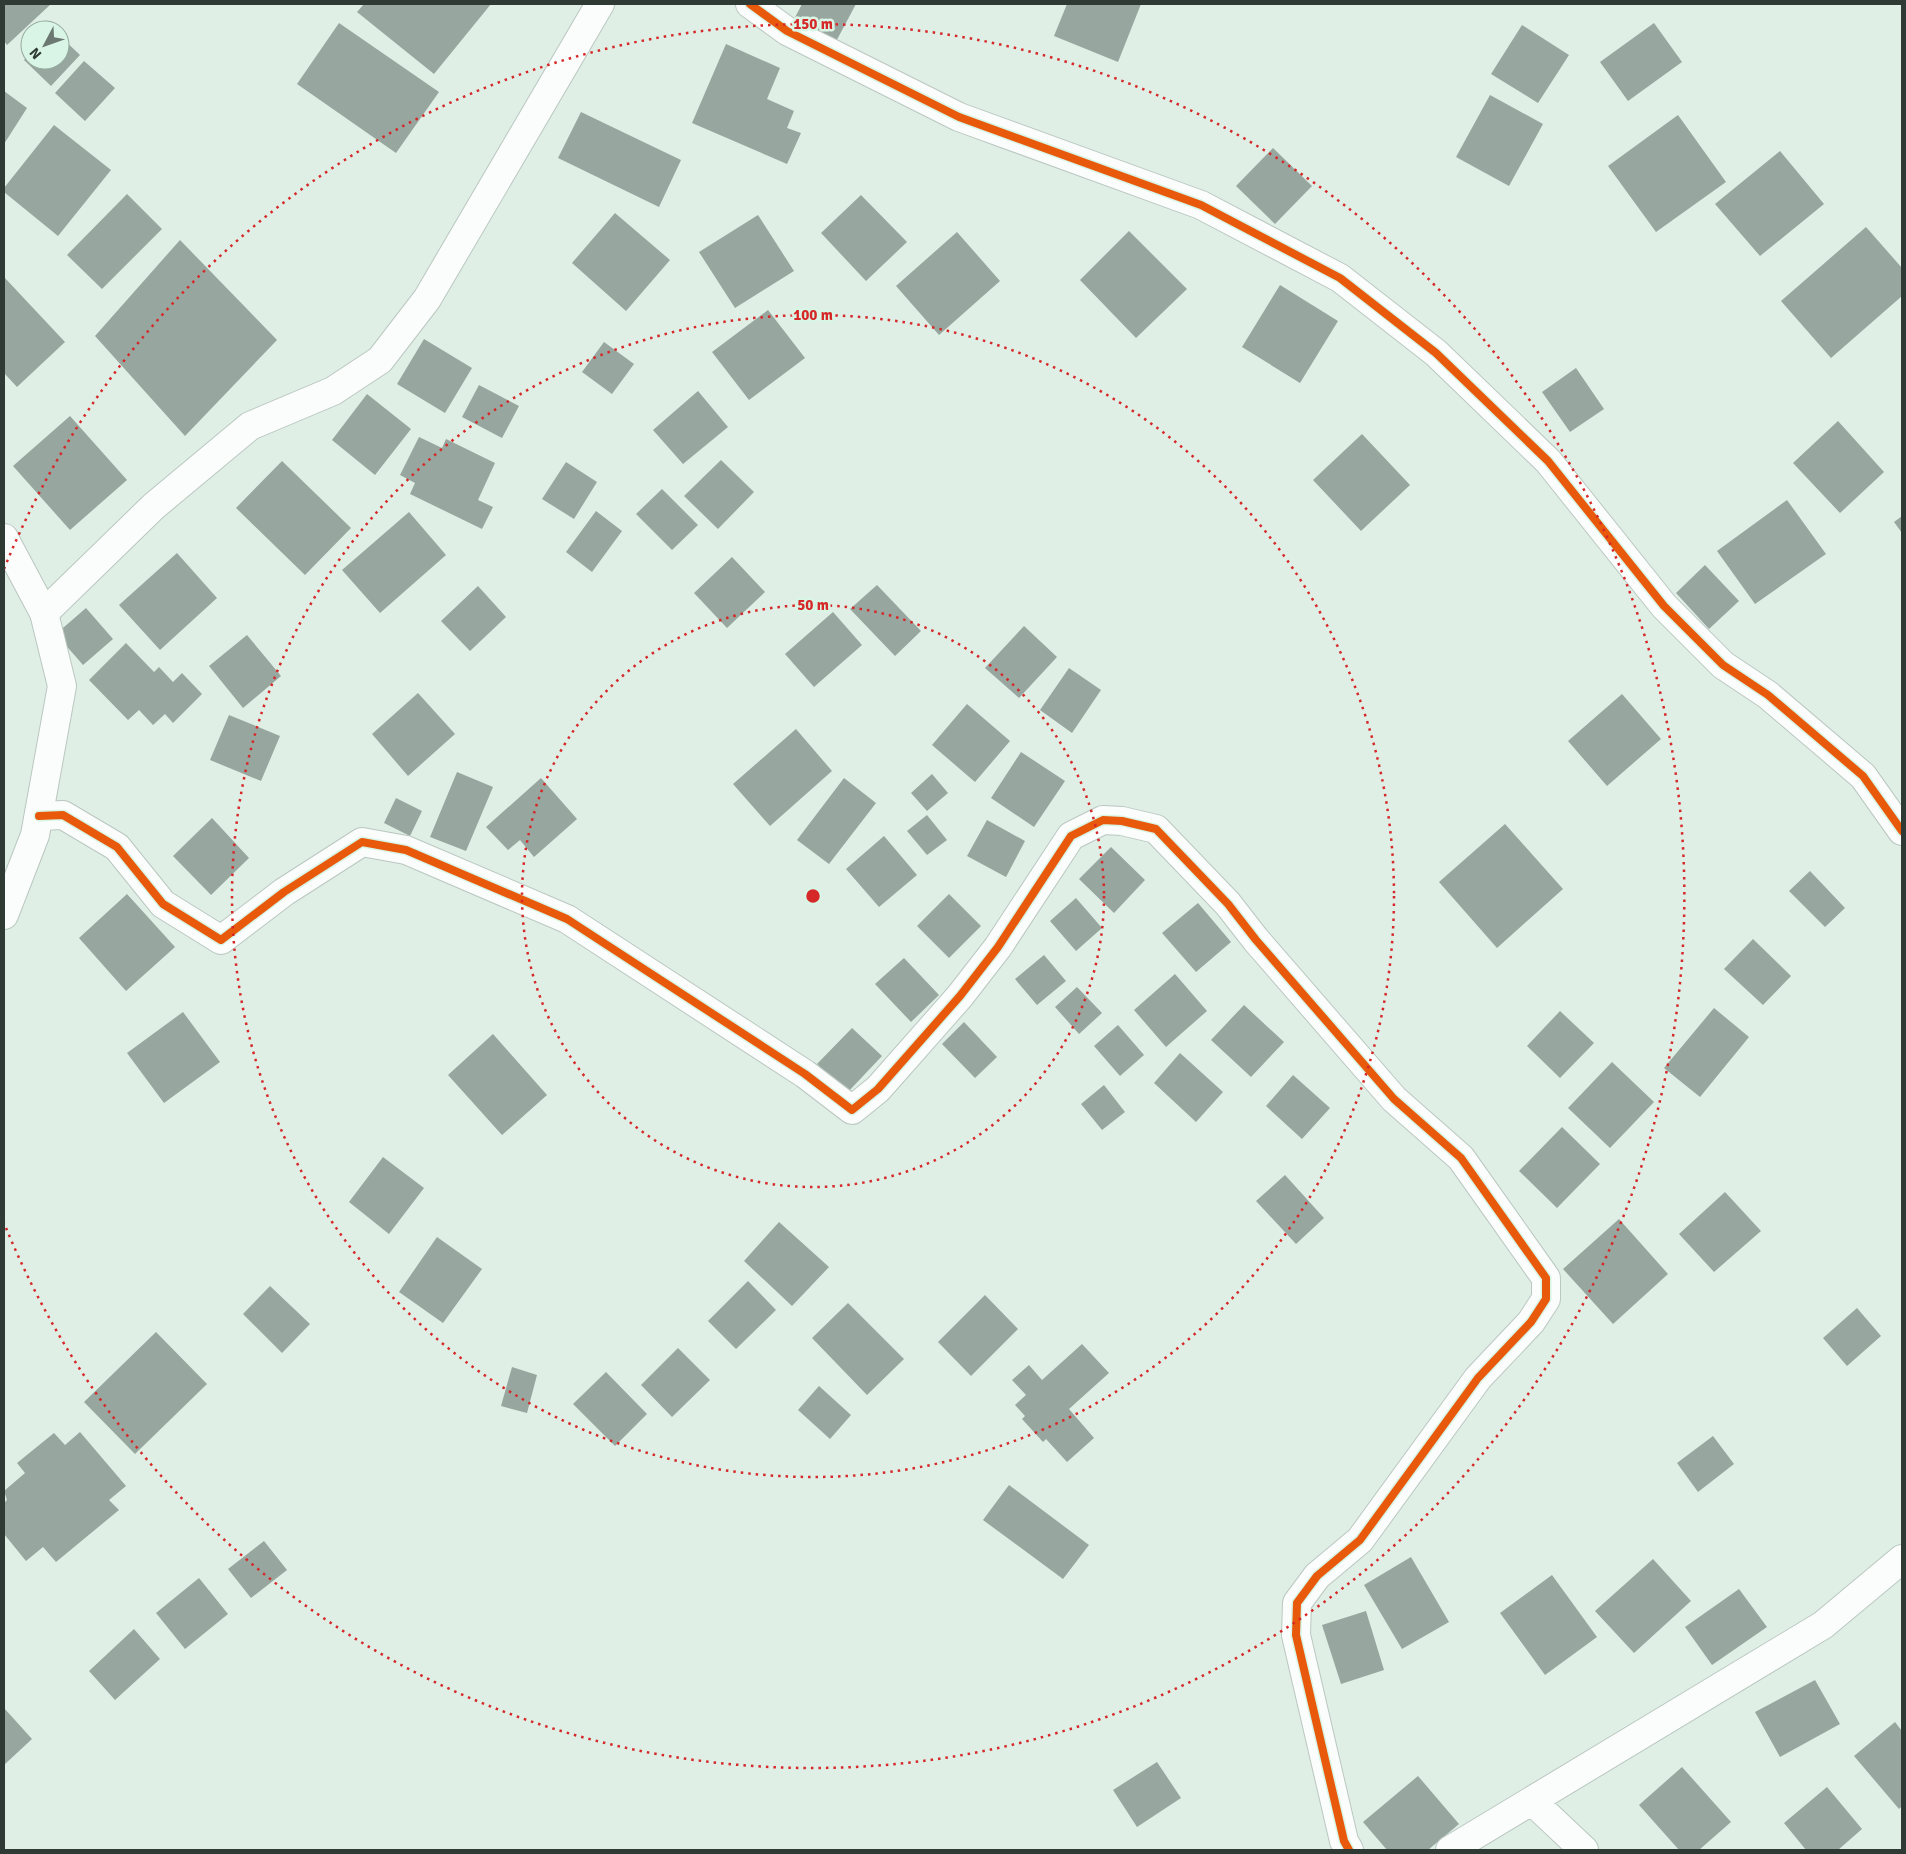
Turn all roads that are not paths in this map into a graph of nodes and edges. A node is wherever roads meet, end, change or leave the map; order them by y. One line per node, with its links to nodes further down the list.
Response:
1 (600, 4): 4 (street)
2 (750, 4): 6 (street)
3 (4, 538): 4 (street)
4 (44, 614): 5 (street)
5 (39, 816): 7 (street); 10 (street)
6 (1902, 831)
7 (4, 915)
8 (1902, 1559): 9 (street)
9 (1532, 1801): 11 (street); 12 (street)
10 (1349, 1850)
11 (1450, 1850)
12 (1584, 1850)

